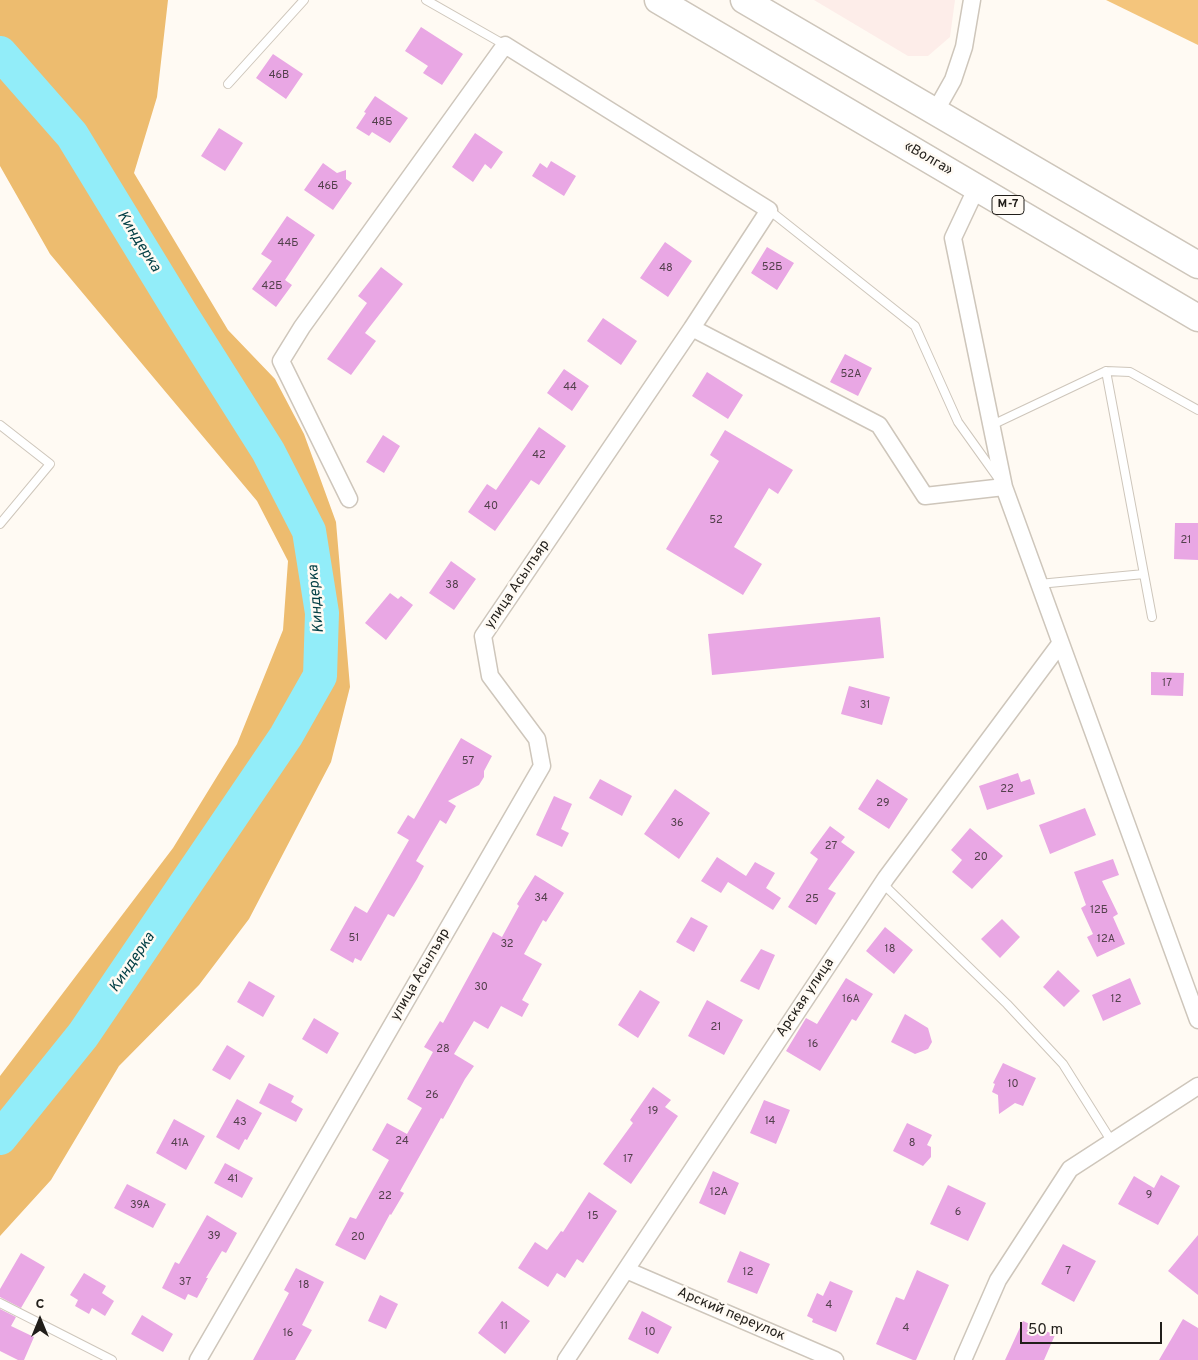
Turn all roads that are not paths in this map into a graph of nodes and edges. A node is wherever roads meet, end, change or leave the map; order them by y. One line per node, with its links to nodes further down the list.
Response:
1 (304, 0): 7 (lane)
2 (426, 0): 6 (lane)
3 (658, 0): 9 (highway, «Волга» / М-7)
4 (744, 0): 8 (highway)
5 (972, 0): 8 (street)
6 (505, 45): 10 (street); 19 (street)
7 (228, 84)
8 (936, 112): 11 (highway)
9 (977, 187): 12 (highway, «Волга» / М-7); 17 (street)
10 (769, 210): 13 (street, улица Асылъяр); 18 (lane)
11 (1198, 265)
12 (1198, 318)
13 (692, 328): 18 (street); 32 (street, улица Асылъяр)
14 (1106, 371): 15 (lane); 17 (lane); 21 (lane)
15 (1198, 410)
16 (0, 425): 20 (lane)
17 (992, 425): 18 (street)
18 (1004, 486): 22 (street)
19 (349, 499)
20 (0, 524)
21 (1144, 574): 22 (lane); 23 (lane)
22 (1039, 584): 24 (street)
23 (1152, 617)
24 (1060, 644): 25 (street, Арская улица); 26 (street)
25 (882, 883): 28 (lane); 29 (street, Арская улица)
26 (1198, 1020)
27 (1198, 1086): 28 (street)
28 (1112, 1142): 35 (street)
29 (626, 1270): 33 (street, Арская улица); 34 (street, Арский переулок)
30 (0, 1303): 31 (lane)
31 (112, 1360)
32 (198, 1360)
33 (566, 1360)
34 (835, 1360)
35 (963, 1360)

